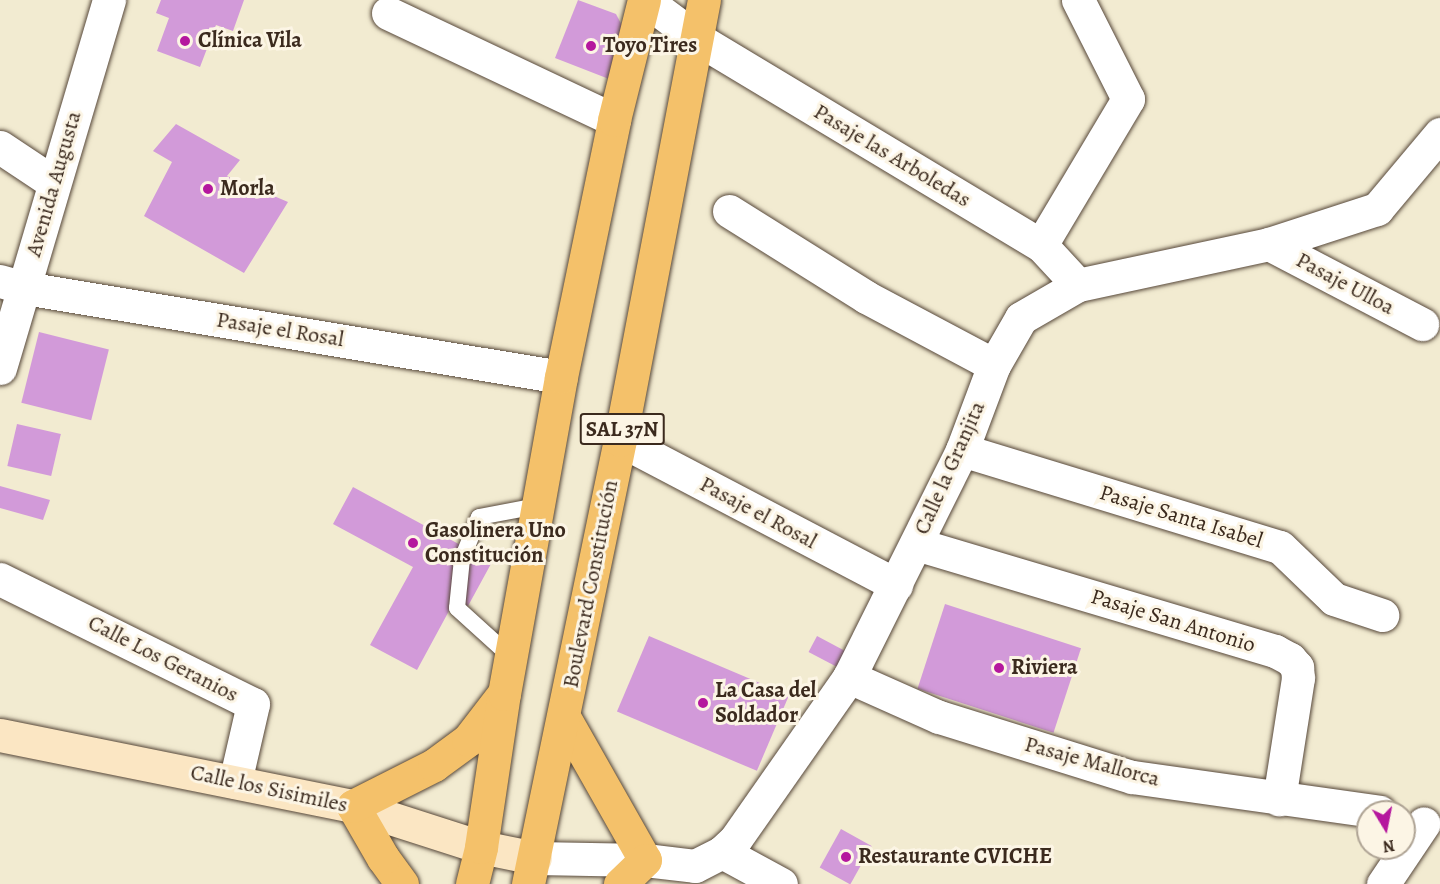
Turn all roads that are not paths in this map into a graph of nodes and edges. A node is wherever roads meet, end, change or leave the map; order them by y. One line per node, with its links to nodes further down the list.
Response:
1 (109, 0): 10 (street, Avenida Augusta)
2 (644, 0): 6 (street, Pasaje las Arboledas); 7 (highway, SAL 37N)
3 (704, 0): 6 (highway, Boulevard Constitución / SAL 37N)
4 (1078, 0): 13 (street)
5 (388, 13): 7 (street)
6 (696, 38): 13 (street, Pasaje las Arboledas); 20 (highway, Boulevard Constitución / SAL 37N)
7 (614, 120): 19 (highway, SAL 37N)
8 (1440, 134): 12 (street, Calle la Granjita)
9 (0, 147): 10 (street)
10 (54, 183): 14 (street, Avenida Augusta)
11 (729, 211): 17 (street)
12 (1269, 244): 15 (street, Calle la Granjita); 16 (street, Pasaje Ulloa)
13 (1041, 245): 15 (street, Pasaje las Arboledas)
14 (12, 284): 18 (street, Avenida Augusta); 19 (street, Pasaje el Rosal)
15 (1078, 285): 17 (street, Calle la Granjita)
16 (1422, 324)
17 (994, 364): 21 (street, Calle la Granjita)
18 (0, 368)
19 (561, 377): 22 (highway, SAL 37N)
20 (620, 440): 25 (street, Pasaje el Rosal); 30 (highway, Boulevard Constitución / SAL 37N)
21 (962, 450): 23 (street, Calle la Granjita); 26 (street, Pasaje Santa Isabel)
22 (538, 506): 27 (highway, SAL 37N); 27 (lane)
23 (916, 544): 25 (street, Calle la Granjita); 33 (street, Pasaje San Antonio)
24 (0, 579): 32 (street, Calle Los Geranios)
25 (896, 585): 28 (street, Calle la Granjita)
26 (1382, 615)
27 (511, 657): 29 (highway, SAL 37N)
28 (849, 677): 33 (street, Pasaje Mallorca); 38 (street, Calle la Granjita)
29 (504, 694): 34 (highway); 37 (highway, SAL 37N)
30 (564, 717): 39 (highway); 40 (highway, Boulevard Constitución / SAL 37N)
31 (0, 735): 32 (main road, Calle los Sisimiles)
32 (235, 782): 34 (main road, Calle los Sisimiles)
33 (1280, 800): 35 (street, Pasaje Mallorca)
34 (353, 806): 37 (main road, Calle los Sisimiles); 41 (highway)
35 (1356, 809)
36 (1423, 815): 45 (street)
37 (481, 847): 40 (main road, Calle los Sisimiles); 42 (highway, SAL 37N)
38 (722, 852): 39 (street, Calle la Granjita); 44 (street)
39 (645, 860): 40 (street, Calle la Granjita); 43 (highway)
40 (531, 871)
41 (402, 884)
42 (472, 884)
43 (620, 884)
44 (781, 884)
45 (1383, 884)

